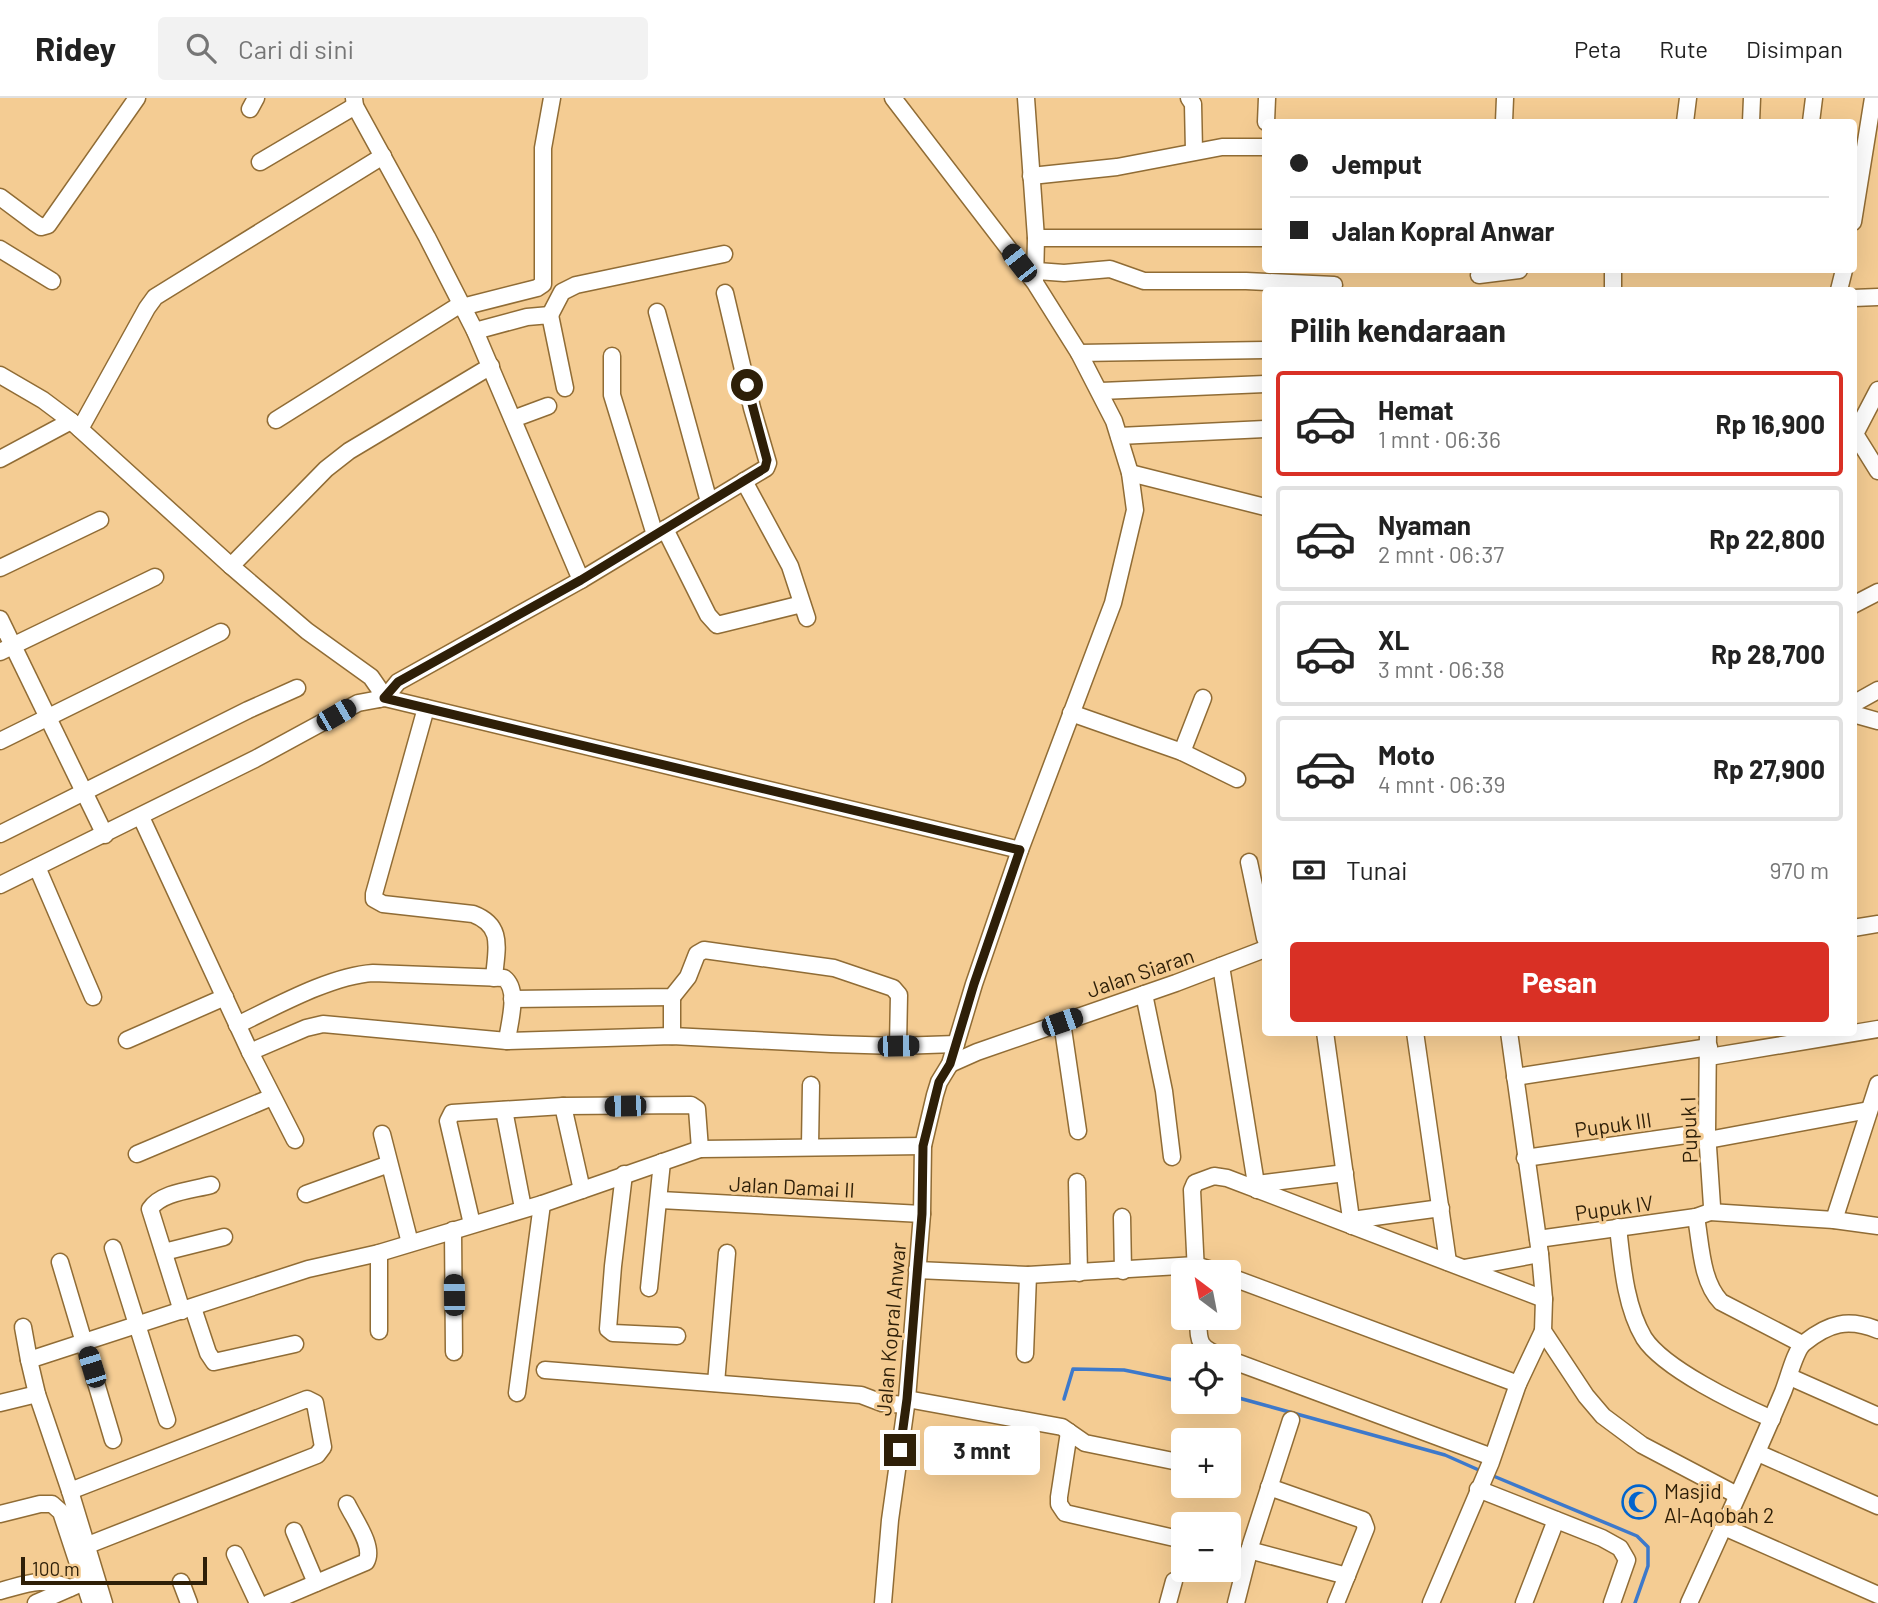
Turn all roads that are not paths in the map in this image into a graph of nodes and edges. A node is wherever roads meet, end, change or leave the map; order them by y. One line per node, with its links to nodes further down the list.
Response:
1 (137, 98): 23 (street)
2 (552, 98): 37 (street)
3 (893, 98): 31 (street, Jalan Kopral Anwar)
4 (1026, 98): 22 (street)
5 (1189, 98): 19 (street)
6 (1267, 98): 13 (street)
7 (1505, 98): 14 (street)
8 (1688, 98): 15 (street)
9 (1752, 98): 16 (street)
10 (1814, 98): 17 (street)
11 (1873, 98): 24 (street)
12 (355, 102): 20 (street); 21 (street)
13 (1266, 119)
14 (1504, 119)
15 (1685, 119)
16 (1751, 119)
17 (1811, 119)
18 (1262, 147): 19 (street)
19 (1194, 151): 22 (street)
20 (383, 156): 37 (street); 53 (street)
21 (260, 162)
22 (1031, 176): 25 (street)
23 (0, 197)
24 (1857, 197)
25 (1036, 238): 26 (street); 31 (street)
26 (1262, 238)
27 (0, 249): 32 (street)
28 (724, 254): 39 (street)
29 (1495, 273): 30 (street)
30 (1479, 275)
31 (1036, 277): 33 (street); 42 (street, Jalan Kopral Anwar)
32 (52, 281)
33 (1334, 285)
34 (725, 293): 60 (street)
35 (1878, 297): 36 (street)
36 (1857, 298)
37 (462, 305): 40 (street); 52 (street)
38 (657, 312): 61 (street)
39 (550, 315): 40 (street); 47 (street)
40 (475, 331): 44 (street)
41 (1262, 350): 42 (street)
42 (1079, 353): 49 (street, Jalan Kopral Anwar)
43 (612, 356): 64 (street)
44 (491, 366): 51 (street); 65 (street)
45 (0, 375): 53 (street)
46 (1262, 384): 49 (street)
47 (565, 388)
48 (1878, 390): 56 (street)
49 (1101, 391): 55 (street, Jalan Kopral Anwar)
50 (548, 407): 51 (street)
51 (513, 419): 68 (street)
52 (276, 420)
53 (76, 425): 57 (street); 65 (street)
54 (1262, 429): 55 (street)
55 (1119, 436): 59 (street, Jalan Kopral Anwar)
56 (1857, 441): 58 (street)
57 (0, 459)
58 (1878, 471)
59 (1130, 473): 62 (street); 80 (street, Jalan Kopral Anwar)
60 (744, 481): 61 (street); 64 (street)
61 (709, 502): 64 (street)
62 (1262, 506)
63 (100, 520): 66 (street)
64 (660, 532): 68 (street)
65 (231, 566): 77 (street)
66 (0, 568)
67 (155, 577): 73 (street)
68 (581, 580): 77 (street)
69 (1878, 592): 70 (street)
70 (1857, 603)
71 (0, 619): 73 (street)
72 (221, 632): 82 (street)
73 (6, 649): 82 (street)
74 (297, 688): 87 (street)
75 (1878, 690): 78 (street)
76 (1203, 698): 85 (street)
77 (382, 699): 79 (street); 88 (street)
78 (1857, 702)
79 (426, 708): 91 (street); 100 (street)
80 (1071, 713): 85 (street); 91 (street, Jalan Kopral Anwar)
81 (1857, 715): 83 (street)
82 (48, 717): 84 (street); 87 (street)
83 (1878, 721)
84 (0, 741)
85 (1182, 752): 86 (street)
86 (1237, 779)
87 (85, 793): 89 (street); 90 (street)
88 (141, 817): 90 (street); 103 (street)
89 (0, 834)
90 (105, 835): 93 (street)
91 (1020, 850): 117 (street, Jalan Kopral Anwar)
92 (1249, 862): 95 (street)
93 (37, 867): 94 (street); 102 (street)
94 (0, 885)
95 (1262, 923)
96 (1878, 924): 97 (street)
97 (1857, 927)
98 (1262, 950): 99 (street, Jalan Siaran)
99 (1221, 966): 101 (street, Jalan Siaran); 145 (street)
100 (494, 978): 105 (street); 107 (street)
101 (1144, 993): 106 (street, Jalan Siaran); 137 (street)
102 (93, 997)
103 (225, 997): 107 (street); 115 (street)
104 (672, 997): 105 (street); 110 (street); 118 (street)
105 (512, 999): 116 (street)
106 (1062, 1022): 121 (street, Jalan Siaran); 129 (street)
107 (237, 1025): 120 (street)
108 (1878, 1029): 109 (street)
109 (1857, 1031)
110 (672, 1036): 116 (street); 118 (street)
111 (1326, 1036): 141 (street)
112 (1416, 1036): 151 (street)
113 (1510, 1036): 122 (street)
114 (1808, 1036): 119 (street)
115 (127, 1040)
116 (507, 1041): 120 (street)
117 (956, 1044): 118 (street); 121 (street, Jalan Kopral Anwar)
118 (898, 1046)
119 (1709, 1046): 122 (street); 131 (street, Pupuk I)
120 (250, 1052): 125 (street)
121 (950, 1064): 134 (street, Jalan Kopral Anwar)
122 (1515, 1077): 138 (street)
123 (1878, 1084): 128 (street)
124 (811, 1085): 133 (street)
125 (272, 1097): 132 (street); 136 (street)
126 (564, 1106): 127 (street); 135 (street); 146 (street)
127 (504, 1110): 150 (street); 157 (street)
128 (1869, 1110): 131 (street, Pupuk III); 155 (street)
129 (1078, 1131)
130 (382, 1134): 140 (street)
131 (1707, 1136): 138 (street, Pupuk III); 153 (street, Pupuk I)
132 (295, 1140)
133 (810, 1146): 134 (street); 135 (street)
134 (923, 1146): 152 (street, Jalan Kopral Anwar)
135 (700, 1149): 139 (street)
136 (137, 1154)
137 (1172, 1157)
138 (1525, 1158): 163 (street)
139 (662, 1162): 142 (street); 148 (street)
140 (389, 1164): 147 (street); 162 (street)
141 (1345, 1173): 145 (street); 156 (street)
142 (624, 1174): 146 (street); 186 (street)
143 (1077, 1182): 175 (street)
144 (211, 1185): 165 (street)
145 (1257, 1187): 156 (street); 168 (street)
146 (582, 1190): 149 (street)
147 (306, 1194)
148 (660, 1200): 152 (street, Jalan Damai II); 178 (street)
149 (542, 1203): 150 (street); 198 (street)
150 (523, 1208): 157 (street)
151 (1441, 1208): 156 (street); 170 (street)
152 (922, 1214): 172 (street, Jalan Kopral Anwar)
153 (1703, 1214): 155 (street, Pupuk IV); 159 (street, Pupuk IV); 189 (street, Pupuk I)
154 (1122, 1217): 174 (street)
155 (1834, 1220): 158 (street, Pupuk IV)
156 (1352, 1223): 170 (street)
157 (472, 1224): 160 (street)
158 (1878, 1226)
159 (1618, 1227): 163 (street, Pupuk IV); 204 (street)
160 (453, 1230): 162 (street); 190 (street)
161 (225, 1237): 165 (street)
162 (410, 1243): 166 (street)
163 (1539, 1246): 171 (street, Pupuk IV); 179 (street)
164 (113, 1248): 181 (street)
165 (164, 1252): 180 (street)
166 (379, 1253): 180 (street); 184 (street)
167 (727, 1253): 196 (street)
168 (1195, 1260)
169 (60, 1262): 187 (street)
170 (1448, 1262): 171 (street)
171 (1464, 1268): 179 (street)
172 (917, 1270): 176 (street); 200 (street, Jalan Kopral Anwar)
173 (1171, 1270): 174 (street)
174 (1123, 1271): 175 (street)
175 (1079, 1273): 176 (street)
176 (1028, 1275): 191 (street)
177 (1241, 1281): 197 (street)
178 (649, 1288)
179 (1544, 1299): 185 (street)
180 (188, 1310): 181 (street); 188 (street)
181 (138, 1325): 187 (street); 203 (street)
182 (23, 1327): 192 (street)
183 (1878, 1330): 189 (street)
184 (379, 1331)
185 (1543, 1331): 197 (street); 214 (street)
186 (677, 1336)
187 (85, 1343): 192 (street); 207 (street)
188 (295, 1344)
189 (1802, 1345): 195 (street)
190 (454, 1352)
191 (1025, 1354)
192 (29, 1360): 199 (street)
193 (1241, 1364): 209 (street)
194 (545, 1370): 196 (street)
195 (1790, 1377): 202 (street); 204 (street)
196 (716, 1383): 200 (street)
197 (1518, 1384): 209 (street)
198 (517, 1393)
199 (37, 1394): 201 (street); 213 (street)
200 (906, 1402): 206 (street); 239 (street, Jalan Kopral Anwar)
201 (0, 1403)
202 (1878, 1416)
203 (167, 1419)
204 (1772, 1419): 208 (street)
205 (1291, 1420): 212 (street)
206 (1069, 1432): 210 (street); 221 (street)
207 (113, 1440)
208 (1758, 1453): 214 (street); 216 (street)
209 (1491, 1460): 211 (street)
210 (1171, 1461)
211 (1479, 1485): 218 (street); 243 (street)
212 (1269, 1487): 223 (street); 225 (street)
213 (70, 1490): 222 (street); 222 (street)
214 (1737, 1495): 219 (street)
215 (347, 1504): 228 (street)
216 (1878, 1506)
217 (0, 1514): 229 (street)
218 (1556, 1520): 244 (street); 245 (street)
219 (1724, 1527): 231 (street); 232 (street)
220 (294, 1531): 228 (street)
221 (1171, 1536)
222 (88, 1545): 235 (street)
223 (1249, 1550): 225 (street); 241 (street)
224 (235, 1554): 237 (street)
225 (1347, 1576): 242 (street)
226 (181, 1582): 236 (street)
227 (1174, 1582): 240 (street)
228 (316, 1583): 238 (street)
229 (77, 1585): 230 (street); 233 (street); 234 (street)
230 (0, 1591)
231 (1878, 1595)
232 (1692, 1602)
233 (36, 1603)
234 (91, 1603)
235 (104, 1603)
236 (189, 1603)
237 (258, 1603)
238 (269, 1603)
239 (883, 1603)
240 (1168, 1603)
241 (1236, 1603)
242 (1336, 1603)
243 (1431, 1603)
244 (1524, 1603)
245 (1612, 1603)

